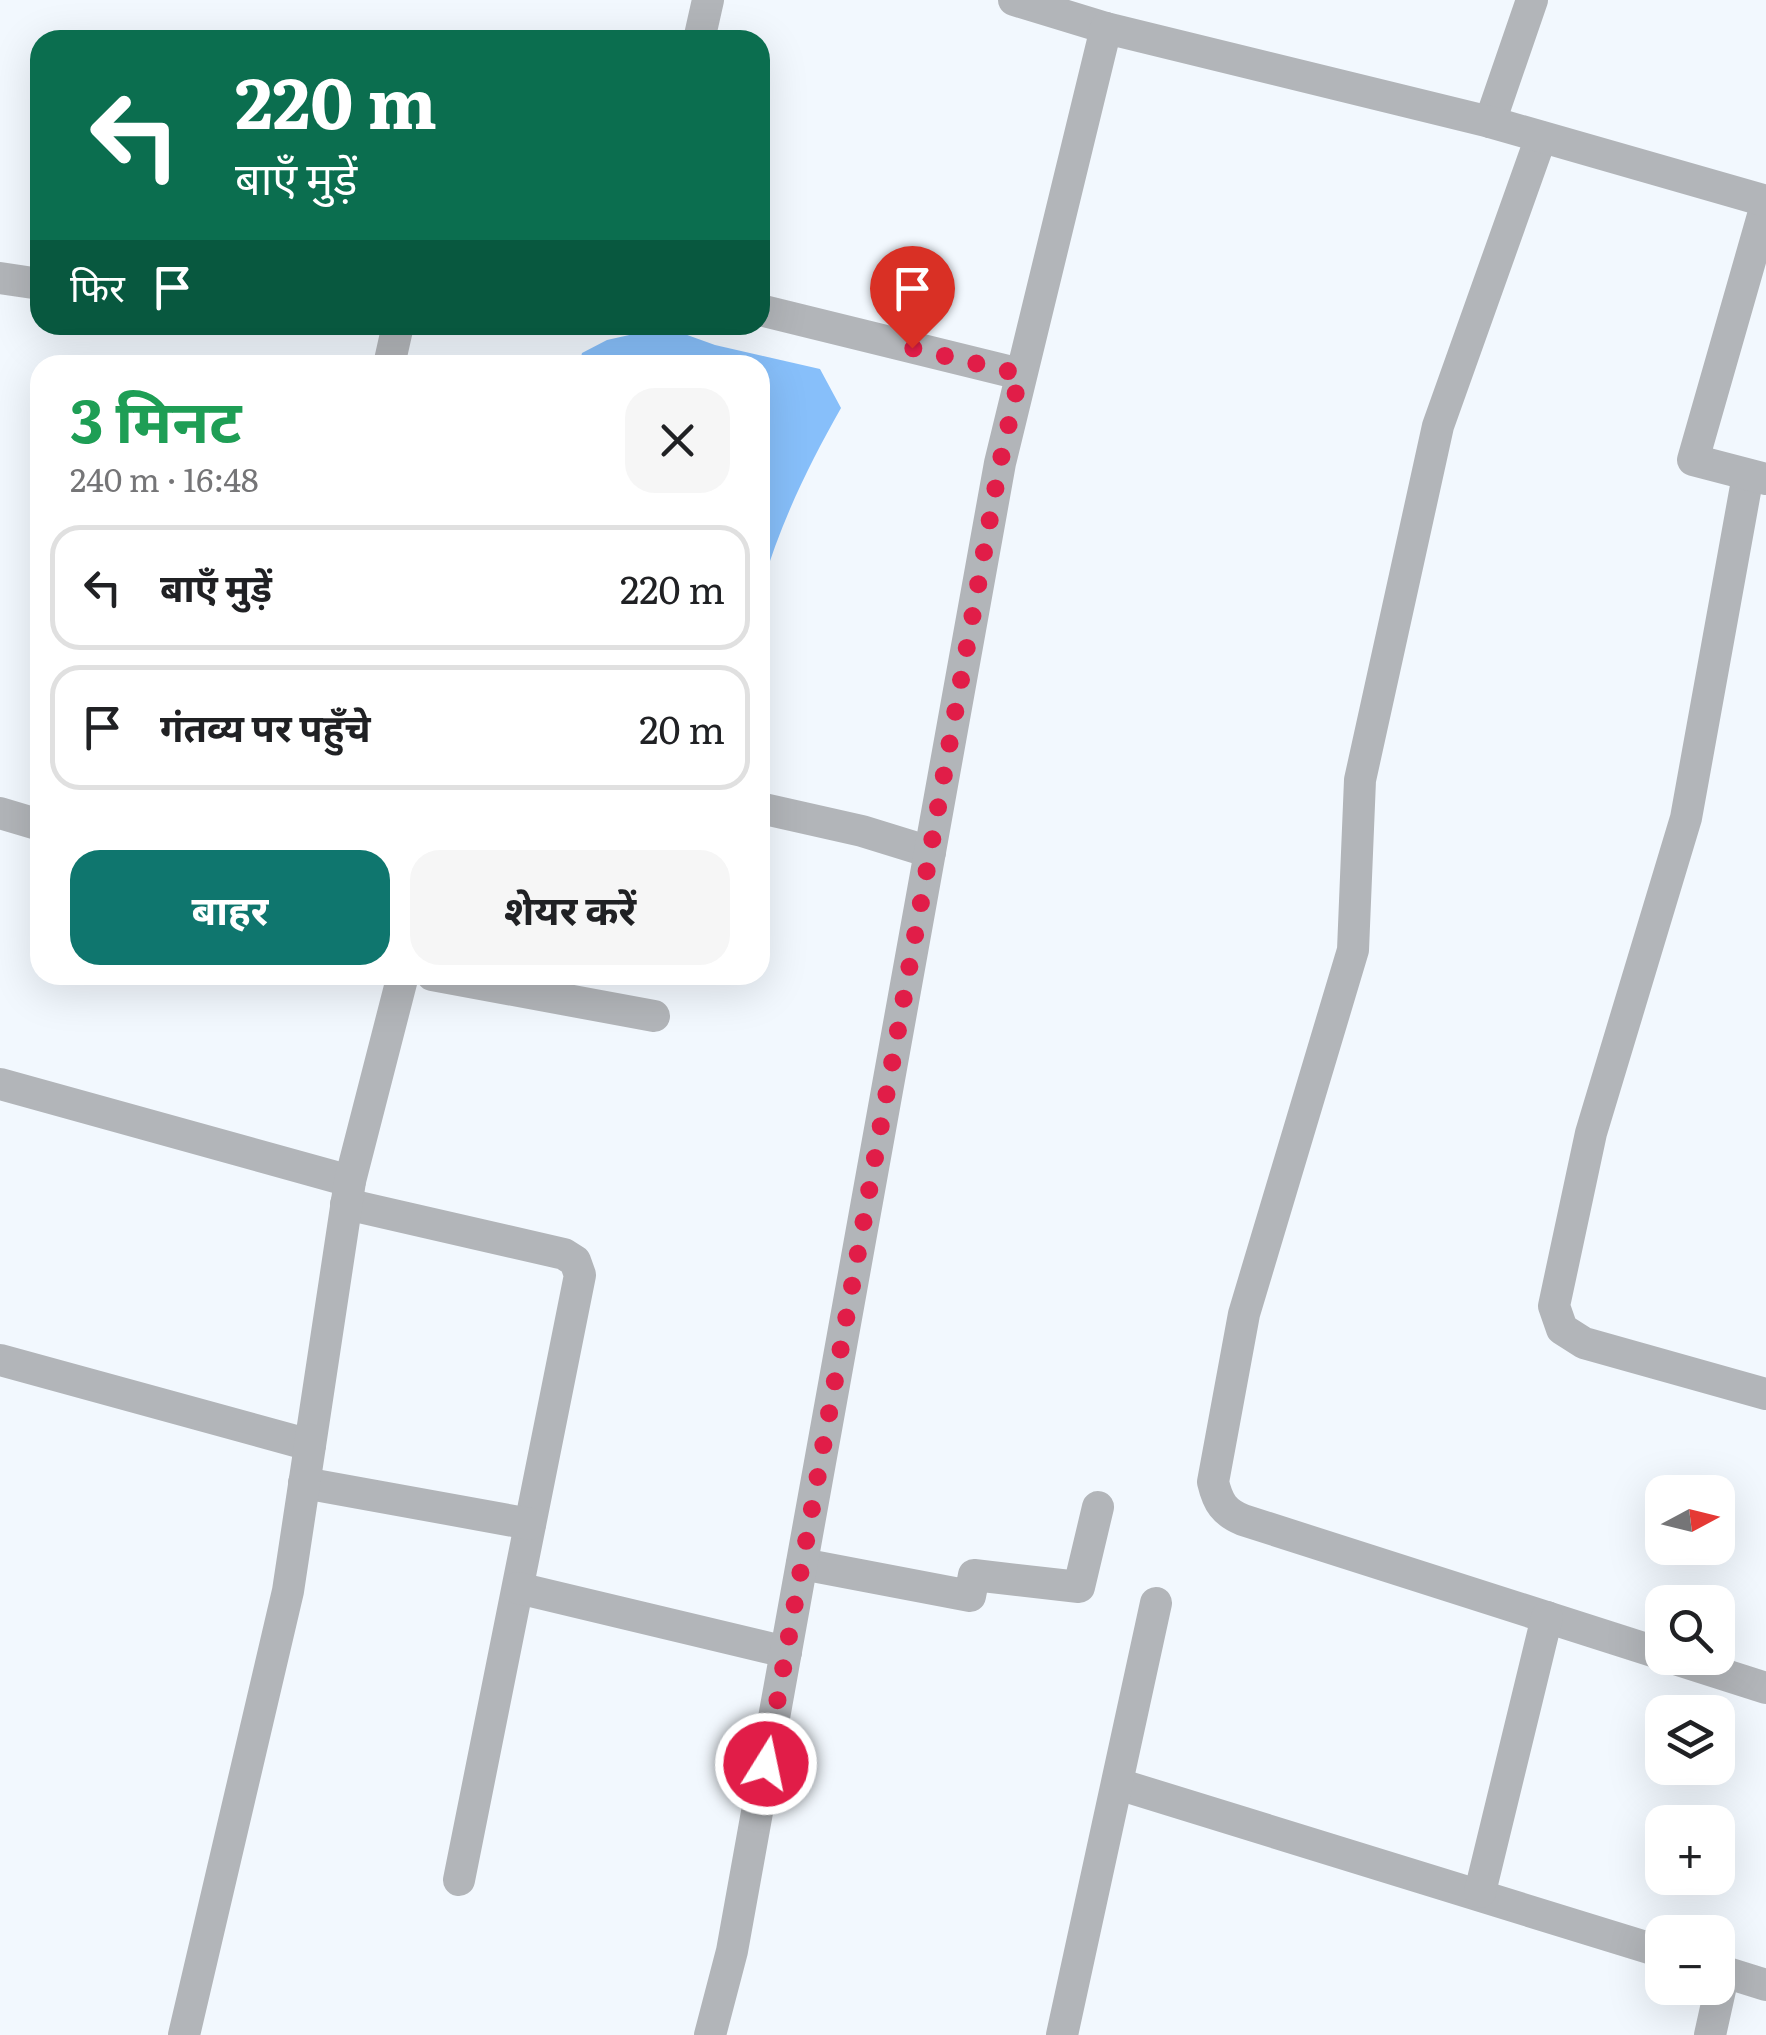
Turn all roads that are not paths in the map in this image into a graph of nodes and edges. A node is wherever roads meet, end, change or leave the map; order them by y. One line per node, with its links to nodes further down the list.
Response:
1 (708, 0): 5 (street)
2 (1014, 0): 4 (street)
3 (1532, 0): 6 (street)
4 (1106, 28): 6 (street); 12 (street)
5 (702, 30)
6 (1490, 122): 7 (street)
7 (1541, 137): 8 (street); 32 (street)
8 (1766, 203): 13 (street)
9 (0, 278): 10 (street)
10 (30, 282)
11 (770, 312): 12 (street)
12 (1020, 374): 17 (street)
13 (1757, 477): 24 (street)
14 (770, 810): 17 (street)
15 (0, 813): 16 (street)
16 (30, 822)
17 (930, 852): 29 (street)
18 (400, 985): 22 (street)
19 (486, 985): 20 (street)
20 (654, 1016)
21 (0, 1084): 22 (street)
22 (348, 1192): 25 (street); 28 (street)
23 (0, 1360): 25 (street)
24 (1766, 1394)
25 (310, 1445): 26 (street)
26 (304, 1484): 28 (street); 44 (street)
27 (1098, 1507): 29 (street)
28 (530, 1524): 30 (street)
29 (802, 1564): 34 (street)
30 (518, 1588): 34 (street); 38 (street)
31 (1156, 1603): 37 (street)
32 (1547, 1618): 33 (street); 39 (street)
33 (1645, 1649)
34 (786, 1652): 45 (street)
35 (1725, 1675): 36 (street)
36 (1766, 1688)
37 (1118, 1784): 39 (street); 46 (street)
38 (459, 1880)
39 (1480, 1892): 40 (street)
40 (1645, 1946)
41 (1735, 1975): 42 (street)
42 (1766, 1985)
43 (1715, 2005): 47 (street)
44 (184, 2035)
45 (710, 2035)
46 (1062, 2035)
47 (1710, 2035)

